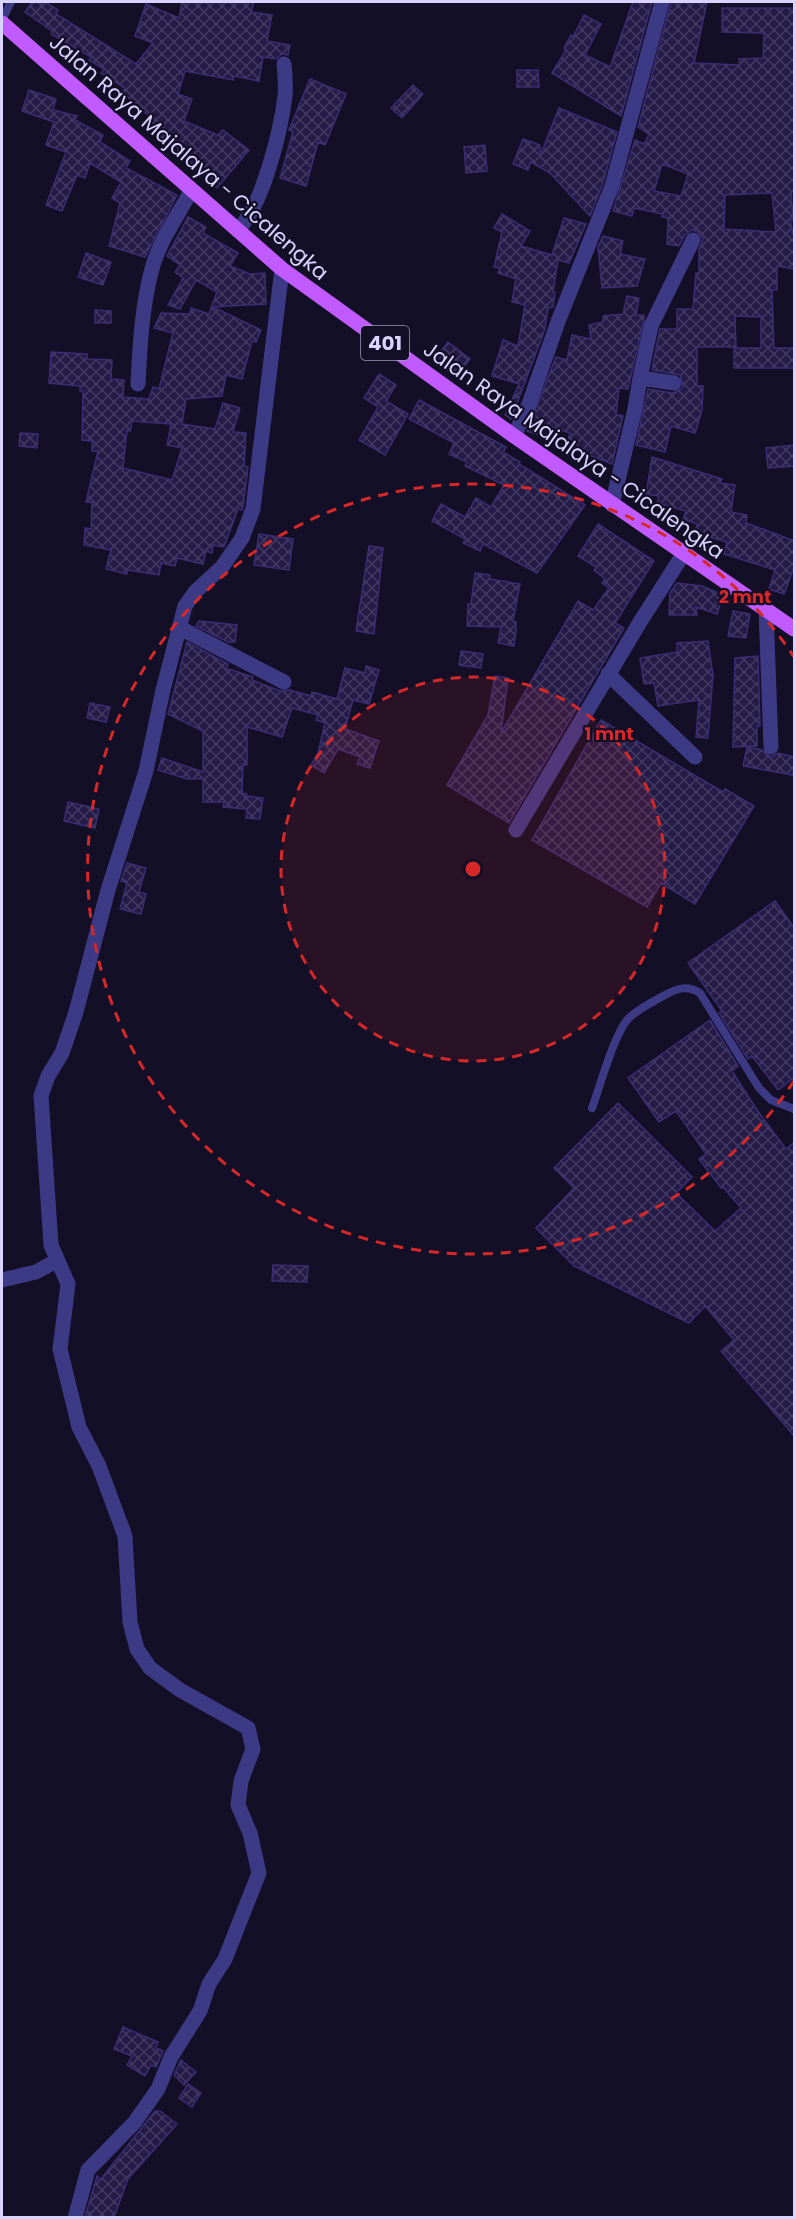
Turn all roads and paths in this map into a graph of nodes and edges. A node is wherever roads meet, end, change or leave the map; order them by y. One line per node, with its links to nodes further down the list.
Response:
1 (11, 2): 3 (lane)
2 (662, 2): 12 (street)
3 (2, 21): 5 (main road, Jalan Raya Majalaya - Cicalengka / 401)
4 (284, 64): 6 (street)
5 (191, 191): 6 (main road, Jalan Raya Majalaya - Cicalengka / 401); 11 (street)
6 (237, 230): 8 (main road, Jalan Raya Majalaya - Cicalengka / 401)
7 (693, 240): 9 (street)
8 (282, 269): 12 (main road, Jalan Raya Majalaya - Cicalengka / 401); 16 (street)
9 (640, 378): 10 (street); 13 (street)
10 (674, 383)
11 (138, 384)
12 (514, 436): 13 (main road, Jalan Raya Majalaya - Cicalengka / 401)
13 (612, 505): 14 (main road, Jalan Raya Majalaya - Cicalengka / 401)
14 (684, 554): 15 (main road, Jalan Raya Majalaya - Cicalengka / 401); 18 (street)
15 (766, 609): 17 (main road, Jalan Raya Majalaya - Cicalengka / 401); 20 (street)
16 (180, 628): 19 (street); 25 (street)
17 (795, 629)
18 (608, 674): 21 (street); 22 (street)
19 (284, 682)
20 (771, 747)
21 (695, 757)
22 (516, 830)
23 (592, 1108): 24 (lane)
24 (795, 1109)
25 (56, 1261): 26 (street); 27 (street)
26 (2, 1280)
27 (75, 2217)

